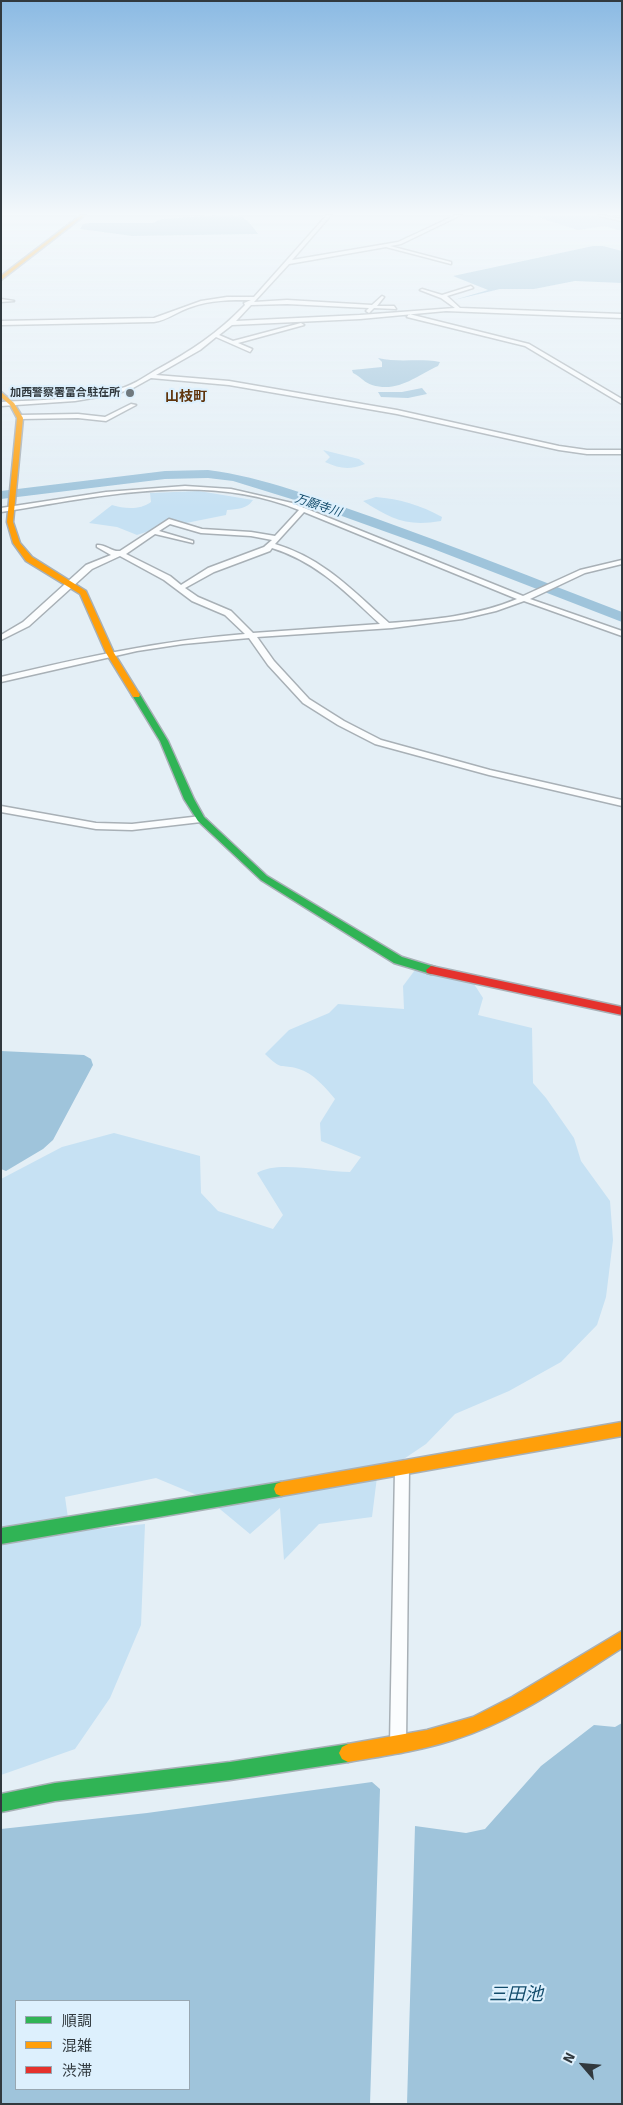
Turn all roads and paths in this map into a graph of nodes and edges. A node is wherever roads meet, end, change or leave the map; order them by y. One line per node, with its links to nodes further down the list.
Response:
1 (173, 313): 11 (street)
2 (240, 313): 12 (street)
3 (303, 313): 10 (street)
4 (367, 313): 9 (street)
5 (409, 313): 7 (street)
6 (579, 313): 8 (street)
7 (401, 314): 9 (street); 18 (street)
8 (622, 316)
9 (368, 317): 10 (street)
10 (315, 320): 12 (street); 14 (street)
11 (1, 323)
12 (231, 323): 13 (street)
13 (217, 336): 14 (street); 16 (street)
14 (235, 342): 15 (street)
15 (250, 350)
16 (150, 376): 19 (street); 22 (street)
17 (1, 394): 19 (street)
18 (622, 402)
19 (6, 404): 21 (street)
20 (133, 405): 21 (street)
21 (20, 417): 23 (street)
22 (622, 452)
23 (8, 508): 24 (street); 31 (street)
24 (303, 509): 27 (street); 33 (street)
25 (154, 532): 26 (street); 27 (street); 29 (street)
26 (191, 542)
27 (273, 542): 32 (street); 34 (street)
28 (99, 546): 29 (street)
29 (117, 554): 31 (street); 32 (street)
30 (622, 562): 33 (street)
31 (70, 585): 37 (street); 38 (street)
32 (180, 588): 36 (street)
33 (526, 598): 34 (street); 35 (street)
34 (386, 625): 36 (street)
35 (622, 634)
36 (251, 635): 38 (street); 40 (street)
37 (1, 638)
38 (110, 653): 39 (street); 42 (street)
39 (1, 680)
40 (622, 803)
41 (1, 809): 42 (street)
42 (201, 820): 43 (street)
43 (622, 1011)
44 (622, 1428): 45 (street)
45 (402, 1469): 46 (street); 48 (street)
46 (1, 1536)
47 (622, 1639): 48 (street)
48 (398, 1745): 49 (street)
49 (1, 1803)

